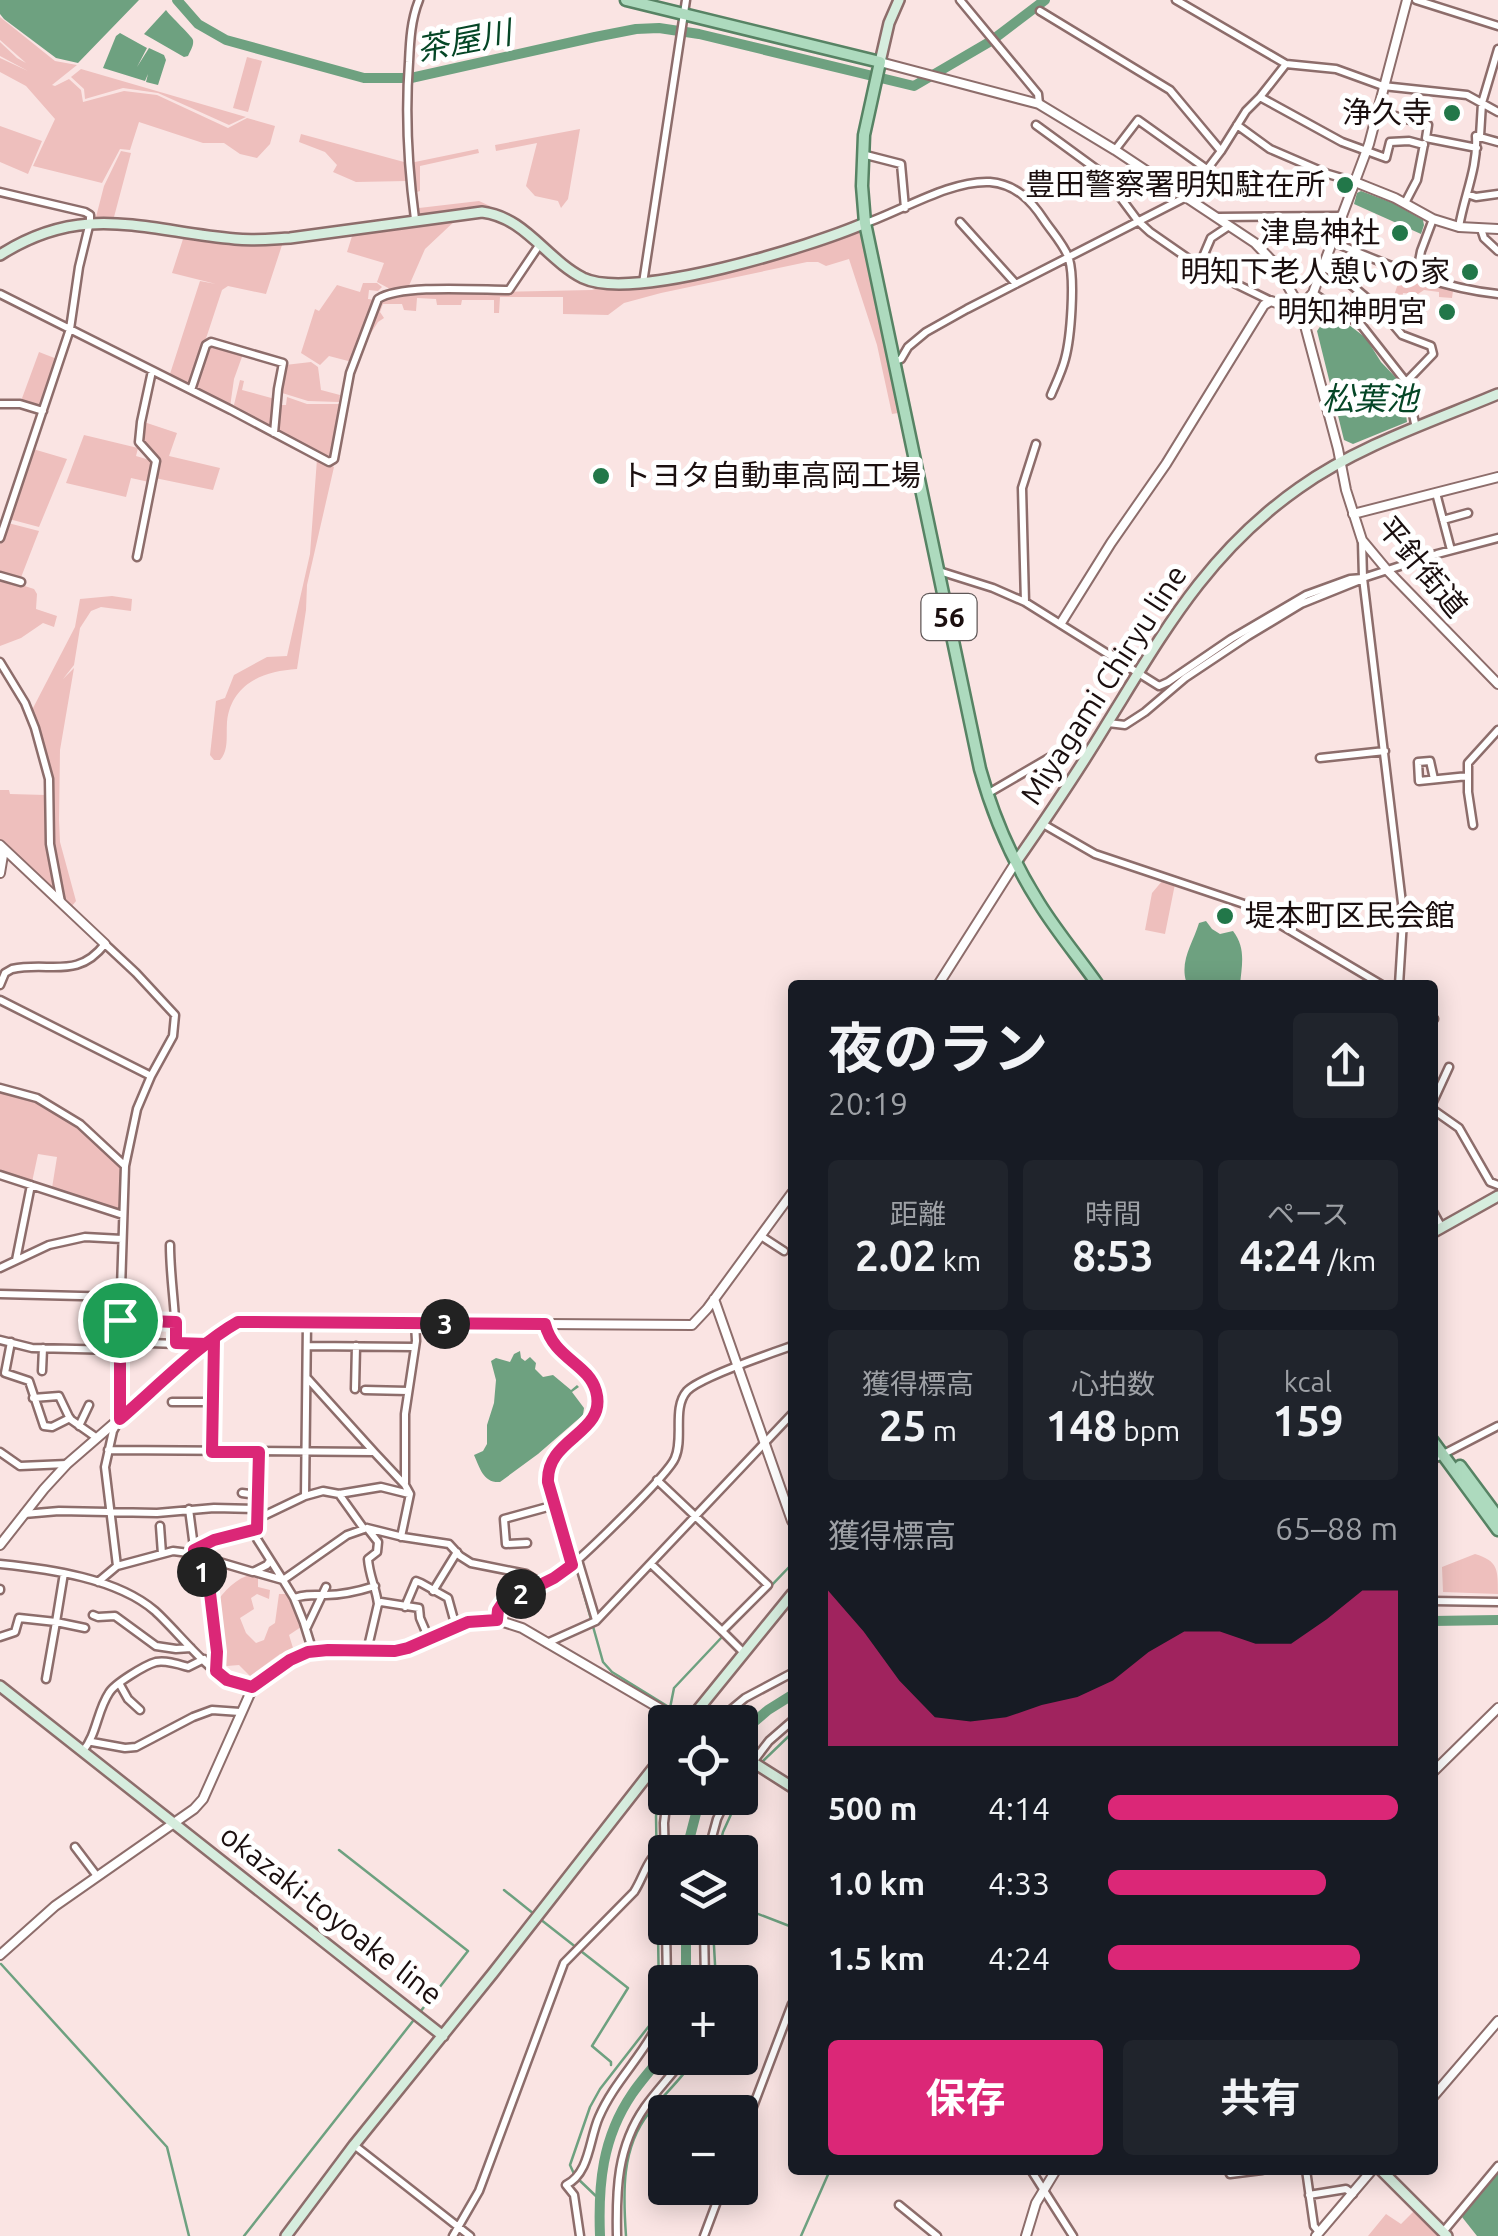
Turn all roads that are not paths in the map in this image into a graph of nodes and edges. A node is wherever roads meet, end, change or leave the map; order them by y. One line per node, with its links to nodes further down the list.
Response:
1 (419, 0): 41 (street)
2 (626, 0): 10 (main road)
3 (686, 0): 10 (street)
4 (898, 0): 14 (main road)
5 (960, 0): 18 (street)
6 (1176, 0): 13 (street)
7 (1407, 0): 15 (street)
8 (1416, 0): 11 (street)
9 (1040, 12): 28 (street)
10 (683, 18): 14 (main road); 59 (street)
11 (1498, 26)
12 (1498, 49): 17 (street)
13 (1286, 64): 15 (street); 16 (street)
14 (879, 66): 18 (street, 平針街道); 30 (main road, 56)
15 (1383, 86): 17 (street); 19 (street)
16 (1260, 97): 22 (street); 29 (street)
17 (1482, 103): 20 (street); 23 (street)
18 (1038, 104): 27 (street, 平針街道)
19 (1377, 111): 24 (street); 29 (street)
20 (1498, 112)
21 (1036, 125): 43 (street)
22 (1238, 125): 28 (street); 32 (street)
23 (1480, 136): 25 (street); 26 (street)
24 (1425, 141): 26 (street); 29 (street); 37 (street)
25 (1498, 142)
26 (1477, 148): 34 (street)
27 (1115, 150): 31 (street); 36 (street, 平針街道)
28 (1221, 151): 31 (street)
29 (1367, 151): 32 (street)
30 (862, 154): 38 (street); 46 (main road, 56)
31 (1208, 170): 36 (street)
32 (1356, 182): 37 (street); 39 (street)
33 (0, 192): 44 (street)
34 (1466, 194): 35 (street); 48 (street)
35 (1498, 194)
36 (1186, 197): 40 (street, 平針街道); 43 (street)
37 (1405, 202): 42 (street)
38 (905, 208): 46 (street); 55 (street)
39 (1342, 216): 40 (street); 51 (street)
40 (1219, 218): 47 (street, 平針街道)
41 (415, 219): 44 (main road); 52 (main road)
42 (1433, 219): 48 (street); 58 (street)
43 (1138, 221): 55 (street); 56 (street)
44 (90, 222): 54 (main road); 66 (street)
45 (960, 222): 60 (street)
46 (865, 224): 59 (main road); 67 (main road, 56)
47 (1230, 225): 56 (street); 65 (street, 平針街道)
48 (1459, 227): 50 (street)
49 (1498, 228): 50 (street)
50 (1481, 229): 53 (street)
51 (1333, 242): 57 (street); 58 (street)
52 (540, 244): 59 (main road); 76 (street)
53 (1498, 251)
54 (0, 256)
55 (1068, 258): 60 (street); 72 (street)
56 (1199, 266): 64 (street)
57 (1323, 267): 61 (street); 69 (street)
58 (1416, 276): 63 (street)
59 (643, 282)
60 (1016, 284): 67 (street)
61 (1313, 293): 65 (street); 69 (street)
62 (0, 294): 66 (street)
63 (1498, 294)
64 (1271, 302): 65 (street); 95 (street)
65 (1300, 307): 78 (street, 平針街道)
66 (70, 330): 68 (street); 74 (street)
67 (895, 361): 90 (main road, 56)
68 (152, 371): 70 (street); 88 (street)
69 (1406, 382): 75 (street)
70 (190, 390): 76 (street); 76 (street)
71 (1498, 394): 75 (main road, Miyagami Chiryu line)
72 (1052, 395)
73 (0, 404): 74 (street)
74 (43, 410): 84 (street)
75 (1416, 428): 78 (main road, Miyagami Chiryu line)
76 (274, 433)
77 (1036, 444): 94 (street)
78 (1340, 462): 82 (street, 平針街道); 97 (main road, Miyagami Chiryu line)
79 (1498, 477): 80 (street)
80 (1436, 493): 82 (street); 83 (street)
81 (1468, 513): 83 (street)
82 (1352, 514): 86 (street, 平針街道)
83 (1443, 520): 87 (street)
84 (0, 538)
85 (1498, 538): 87 (street)
86 (1362, 540): 89 (street, 平針街道); 92 (street)
87 (1451, 550): 89 (street)
88 (137, 557)
89 (1387, 570): 92 (street); 98 (street, 平針街道)
90 (939, 571): 94 (street); 106 (main road, 56)
91 (0, 576): 93 (street)
92 (1364, 578): 97 (street); 99 (street); 101 (street)
93 (21, 582)
94 (1026, 602): 95 (street)
95 (1061, 624): 97 (street)
96 (0, 662): 112 (street)
97 (1138, 673): 99 (main road, Miyagami Chiryu line)
98 (1498, 684)
99 (1108, 723): 102 (main road, Miyagami Chiryu line)
100 (1498, 730): 104 (street)
101 (1384, 751): 103 (street); 117 (street)
102 (1088, 755): 106 (street); 107 (main road, Miyagami Chiryu line)
103 (1320, 758)
104 (1468, 776): 105 (street); 108 (street)
105 (1434, 779)
106 (987, 794): 110 (main road, 56)
107 (1043, 824): 110 (main road, Miyagami Chiryu line); 116 (street)
108 (1472, 825)
109 (2, 847): 111 (street); 112 (street)
110 (1016, 862): 114 (street); 115 (main road, 56)
111 (0, 872)
112 (61, 903): 113 (street)
113 (105, 944): 118 (street); 121 (street)
114 (941, 980)
115 (1094, 980)
116 (1374, 980)
117 (1399, 980)
118 (0, 985)
119 (0, 1000): 121 (street)
120 (1449, 1067): 123 (street)
121 (152, 1076): 125 (street)
122 (0, 1088): 125 (street)
123 (1438, 1092)
124 (1438, 1111): 128 (street)
125 (125, 1166): 131 (street)
126 (0, 1176): 127 (street)
127 (31, 1185): 131 (street); 137 (street)
128 (1498, 1185)
129 (1498, 1196): 132 (main road)
130 (788, 1203): 133 (street)
131 (123, 1215): 134 (street)
132 (1438, 1229)
133 (761, 1236): 136 (street); 141 (street)
134 (122, 1239): 137 (street); 140 (street)
135 (170, 1246): 144 (street)
136 (784, 1251)
137 (16, 1260): 138 (street)
138 (0, 1268)
139 (0, 1294): 140 (street)
140 (121, 1297): 142 (street)
141 (714, 1299): 146 (street); 157 (street)
142 (120, 1320): 144 (street); 151 (street)
143 (307, 1321): 145 (street); 149 (street); 152 (street)
144 (176, 1322): 150 (street)
145 (416, 1324): 146 (street); 154 (street)
146 (545, 1324): 189 (street)
147 (0, 1340): 148 (street)
148 (11, 1342): 155 (street); 163 (street)
149 (210, 1342): 150 (street); 165 (street); 168 (street)
150 (176, 1343): 151 (street)
151 (119, 1346): 155 (street); 168 (street)
152 (308, 1346): 153 (street); 159 (street)
153 (356, 1346): 154 (street); 160 (street)
154 (414, 1347): 162 (street)
155 (43, 1348): 158 (street)
156 (788, 1348): 157 (street)
157 (737, 1366): 173 (street); 182 (street)
158 (42, 1370)
159 (308, 1378): 178 (street); 179 (street)
160 (355, 1389)
161 (365, 1390): 162 (street)
162 (408, 1391): 183 (street)
163 (34, 1398): 167 (street); 167 (street)
164 (172, 1402): 165 (street)
165 (213, 1402): 176 (street)
166 (89, 1406): 170 (street)
167 (70, 1418): 170 (street)
168 (120, 1419): 172 (street); 174 (street)
169 (788, 1419): 173 (street)
170 (79, 1426): 172 (street)
171 (1498, 1426): 180 (street)
172 (97, 1438): 181 (street)
173 (766, 1444): 190 (street); 197 (street)
174 (108, 1450): 176 (street); 193 (street)
175 (0, 1452): 181 (street)
176 (212, 1452): 177 (street)
177 (259, 1452): 179 (street); 185 (street)
178 (374, 1452): 179 (street); 183 (street)
179 (306, 1453): 188 (street)
180 (1441, 1455): 195 (main road); 201 (main road)
181 (67, 1464): 194 (street)
182 (657, 1480): 197 (street); 209 (street)
183 (405, 1484): 187 (street)
184 (242, 1493): 185 (street)
185 (257, 1494): 191 (street)
186 (338, 1494): 187 (street); 188 (street); 199 (street)
187 (410, 1494): 202 (street)
188 (305, 1496): 196 (street)
189 (555, 1505): 203 (street); 209 (street)
190 (788, 1508)
191 (257, 1509): 192 (street); 196 (street)
192 (189, 1510): 193 (street); 205 (street)
193 (110, 1512): 194 (street); 212 (street)
194 (24, 1514): 204 (street)
195 (1498, 1517)
196 (257, 1518): 200 (street)
197 (696, 1518): 211 (street); 234 (street)
198 (160, 1526): 207 (street)
199 (365, 1528): 202 (street); 215 (street); 218 (street)
200 (257, 1529): 205 (street); 208 (street)
201 (1498, 1530)
202 (401, 1537): 206 (street)
203 (527, 1544)
204 (0, 1545)
205 (195, 1552): 207 (street); 213 (street); 243 (street)
206 (457, 1552): 217 (street); 220 (street)
207 (162, 1554): 212 (street)
208 (269, 1561): 213 (street); 215 (street)
209 (575, 1562): 217 (street); 230 (street)
210 (0, 1564): 214 (street)
211 (651, 1564): 230 (street); 234 (street)
212 (117, 1566): 216 (street)
213 (253, 1572): 215 (street)
214 (64, 1574): 216 (street); 229 (street)
215 (282, 1580): 221 (street)
216 (98, 1582): 238 (street)
217 (542, 1584): 228 (street)
218 (375, 1586): 219 (street); 225 (street)
219 (325, 1591): 221 (street); 233 (street)
220 (433, 1591): 226 (street); 231 (street)
221 (294, 1598): 233 (street)
222 (788, 1599): 241 (main road)
223 (1438, 1601): 224 (street)
224 (1498, 1602)
225 (378, 1604): 226 (street); 239 (street)
226 (405, 1608): 236 (street)
227 (94, 1614): 238 (street)
228 (497, 1620): 231 (street); 237 (street)
229 (56, 1622): 232 (street); 235 (street); 245 (street)
230 (592, 1623): 237 (street)
231 (456, 1627): 236 (street)
232 (85, 1628)
233 (306, 1628): 240 (street)
234 (722, 1632): 241 (street)
235 (0, 1636)
236 (429, 1640): 239 (street)
237 (547, 1643): 249 (street)
238 (193, 1648): 242 (street)
239 (367, 1651): 240 (street)
240 (312, 1652): 248 (street)
241 (744, 1653): 250 (main road)
242 (204, 1659): 243 (street); 246 (street)
243 (216, 1671): 248 (street)
244 (788, 1674): 251 (street)
245 (46, 1679)
246 (119, 1683): 253 (street); 256 (street)
247 (0, 1686): 258 (main road, okazaki-toyoake line)
248 (252, 1687): 254 (street)
249 (656, 1705)
250 (700, 1705)
251 (737, 1705)
252 (1498, 1708): 260 (street)
253 (140, 1710)
254 (240, 1712): 256 (street); 263 (street)
255 (788, 1724): 257 (street)
256 (92, 1742): 258 (street)
257 (758, 1749)
258 (83, 1752): 263 (main road, okazaki-toyoake line)
259 (758, 1766): 262 (main road)
260 (1438, 1767)
261 (648, 1774): 270 (main road, okazaki-toyoake line)
262 (788, 1784)
263 (173, 1822): 266 (street); 270 (main road, okazaki-toyoake line)
264 (75, 1847): 266 (street)
265 (648, 1871): 287 (street)
266 (96, 1876): 267 (street)
267 (0, 1955)
268 (788, 2015): 274 (street)
269 (1498, 2021): 273 (street)
270 (443, 2036): 275 (main road)
271 (648, 2041): 293 (street)
272 (670, 2075): 294 (street)
273 (1438, 2091)
274 (757, 2095)
275 (354, 2145): 287 (street); 290 (main road)
276 (1498, 2166): 289 (street)
277 (1034, 2175): 282 (street)
278 (1053, 2175): 282 (street)
279 (1307, 2175): 284 (street)
280 (1368, 2175): 283 (street)
281 (1386, 2175): 289 (main road)
282 (1044, 2190): 297 (street); 298 (street)
283 (1352, 2194): 284 (street); 288 (street)
284 (1309, 2195): 288 (street)
285 (716, 2205): 295 (street)
286 (899, 2205): 296 (street)
287 (458, 2228): 291 (street); 292 (street)
288 (1317, 2234)
289 (1445, 2234)
290 (286, 2236)
291 (454, 2236)
292 (470, 2236)
293 (580, 2236)
294 (617, 2236)
295 (704, 2236)
296 (937, 2236)
297 (1026, 2236)
298 (1073, 2236)

